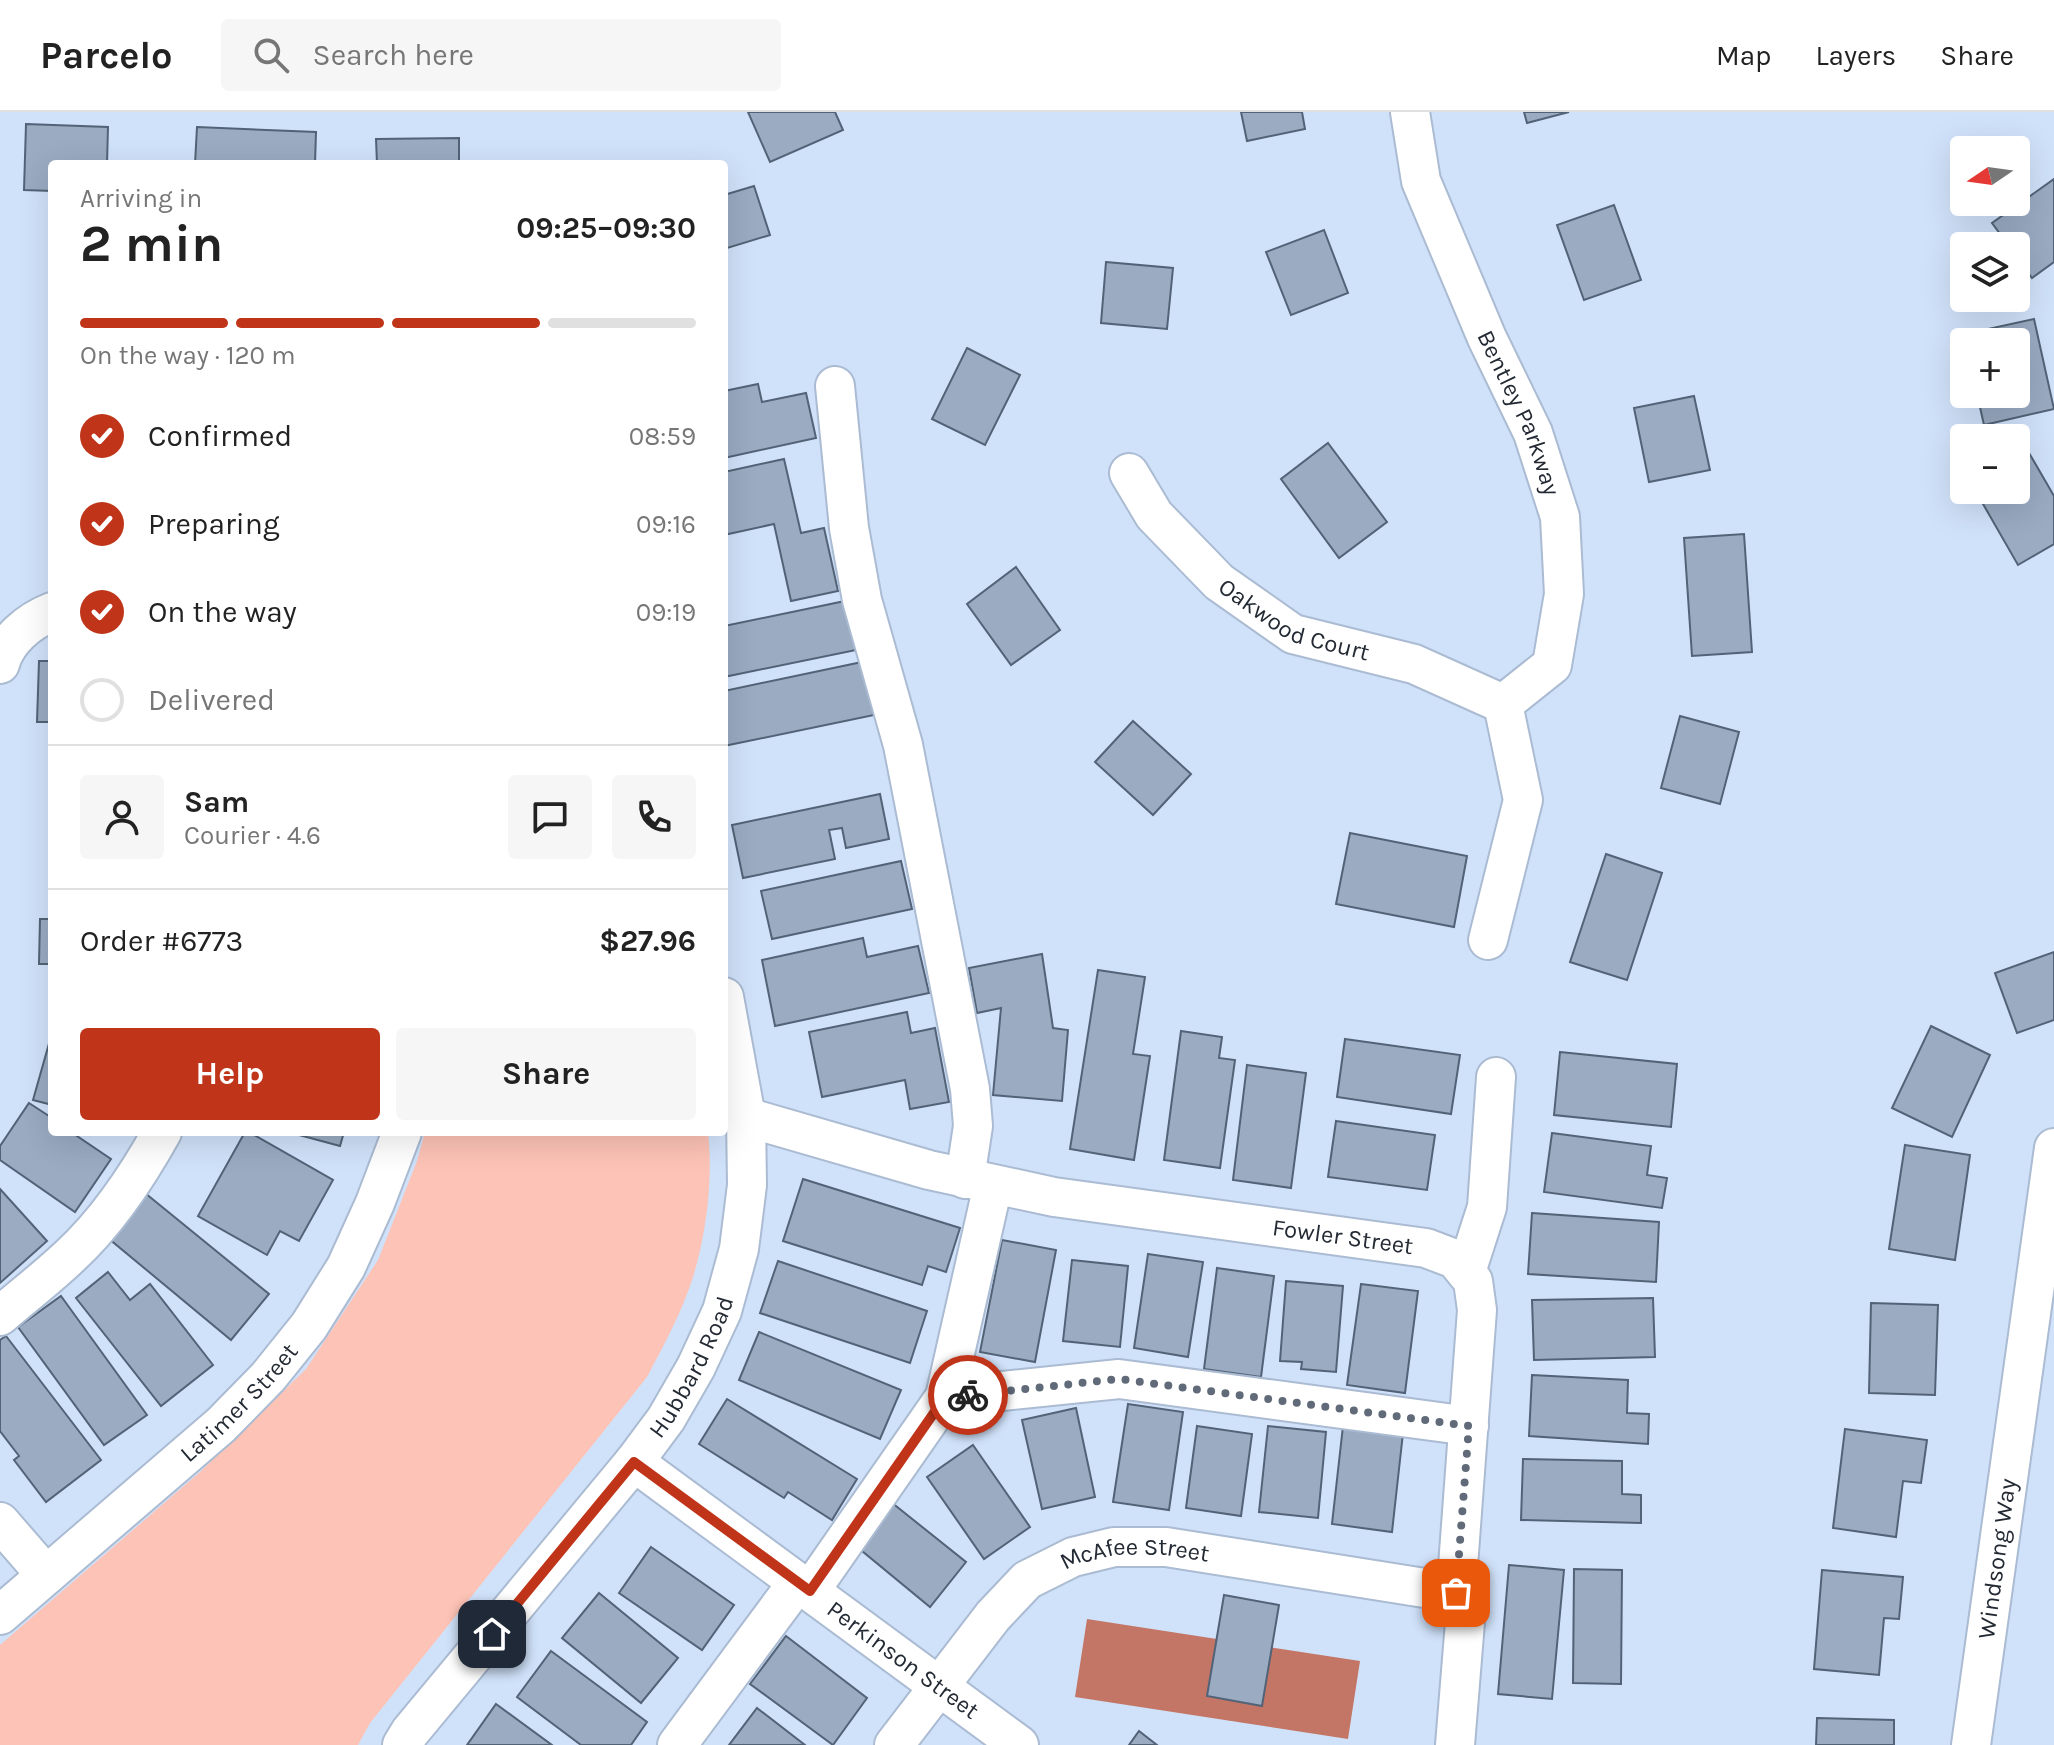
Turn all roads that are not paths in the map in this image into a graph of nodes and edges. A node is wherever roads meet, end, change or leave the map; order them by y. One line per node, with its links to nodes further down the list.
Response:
1 (1410, 112): 6 (street, Bentley Parkway)
2 (835, 386): 14 (street)
3 (1129, 473): 6 (street, Oakwood Court)
4 (24, 623): 5 (street)
5 (0, 664)
6 (1503, 704): 7 (street)
7 (1488, 940)
8 (728, 1019): 10 (street, Hubbard Road)
9 (1496, 1077): 15 (street)
10 (746, 1117): 14 (street, Fowler Street); 20 (street, Hubbard Road)
11 (160, 1136): 16 (street)
12 (400, 1136): 22 (street, Latimer Street)
13 (2054, 1148): 17 (street, Windsong Way)
14 (979, 1182): 15 (street, Fowler Street); 18 (street)
15 (1466, 1272): 19 (street)
16 (0, 1316)
17 (2038, 1375): 32 (street, Windsong Way)
18 (945, 1397): 19 (street); 23 (street)
19 (1469, 1426): 24 (street)
20 (634, 1462): 23 (street, Perkinson Street); 27 (street, Hubbard Road)
21 (0, 1522): 22 (street)
22 (46, 1575): 25 (street, Latimer Street)
23 (804, 1586): 26 (street, Perkinson Street); 28 (street)
24 (1456, 1593): 26 (street, McAfee Street); 31 (street)
25 (0, 1615)
26 (938, 1686): 29 (street, McAfee Street); 30 (street, Perkinson Street)
27 (402, 1745)
28 (677, 1745)
29 (894, 1745)
30 (1019, 1745)
31 (1455, 1745)
32 (1971, 1745)

